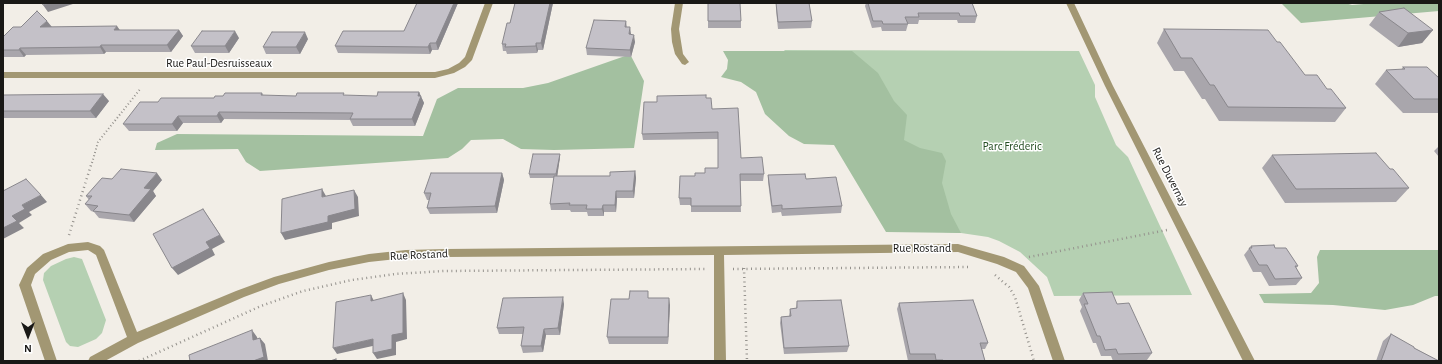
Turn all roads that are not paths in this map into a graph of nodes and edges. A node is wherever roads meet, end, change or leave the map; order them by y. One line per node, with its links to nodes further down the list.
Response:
1 (488, 3): 5 (street, Rue Paul-Desruisseaux)
2 (679, 3): 4 (street)
3 (1070, 3): 12 (street, Rue Duvernay)
4 (685, 62)
5 (3, 75)
6 (719, 250): 7 (street, Rue Rostand); 10 (street); 11 (street, Rue Rostand)
7 (134, 339): 8 (street); 9 (street, Rue Rostand)
8 (51, 361)
9 (94, 361)
10 (720, 361)
11 (1059, 361)
12 (1249, 361)

